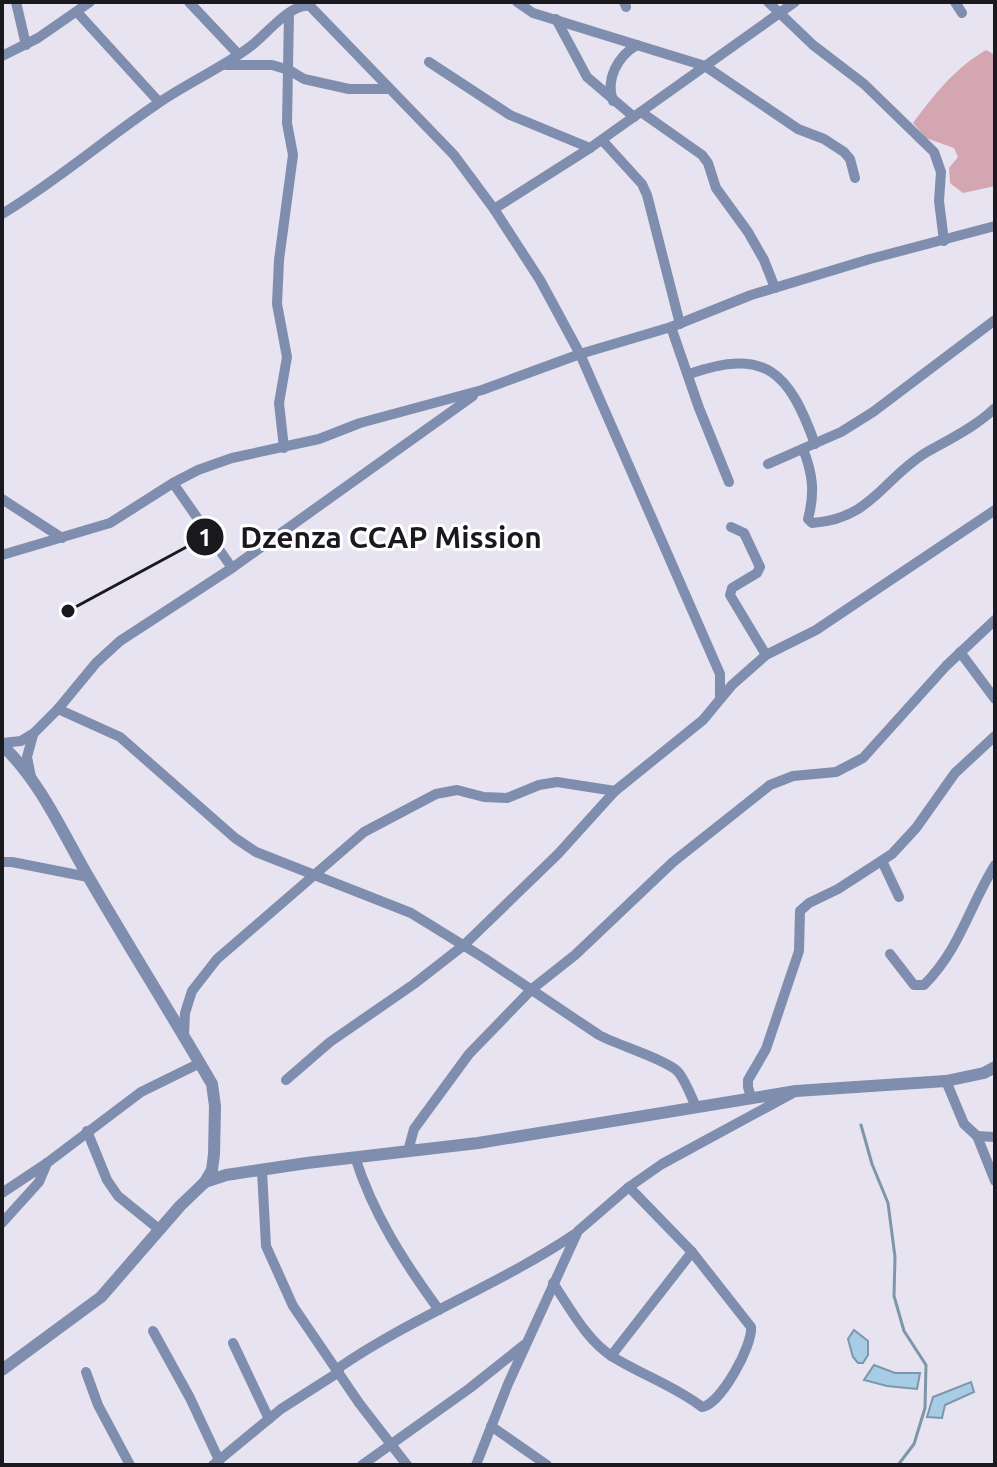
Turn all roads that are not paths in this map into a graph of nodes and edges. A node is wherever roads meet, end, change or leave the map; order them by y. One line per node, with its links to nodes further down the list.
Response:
1 (16, 2): 15 (street)
2 (90, 2): 10 (street)
3 (189, 2): 17 (street)
4 (517, 2): 9 (street)
5 (768, 2): 12 (street)
6 (795, 2): 12 (street)
7 (955, 2): 13 (street)
8 (308, 4): 11 (street); 23 (street)
9 (536, 7): 14 (street)
10 (77, 12): 15 (street); 25 (street)
11 (289, 13): 17 (street); 22 (street)
12 (779, 13): 21 (street); 33 (street)
13 (962, 13)
14 (556, 19): 16 (street); 24 (street)
15 (26, 45): 18 (street)
16 (637, 45): 21 (street); 24 (street)
17 (238, 54): 20 (street)
18 (2, 56)
19 (429, 62): 28 (street)
20 (220, 66): 22 (street); 25 (street)
21 (705, 66): 26 (street); 29 (street)
22 (289, 70): 23 (street); 42 (street)
23 (389, 89): 30 (street)
24 (613, 101): 26 (street)
25 (159, 102): 31 (street)
26 (637, 114): 27 (street); 34 (street)
27 (602, 140): 28 (street); 36 (street)
28 (590, 148): 30 (street)
29 (855, 178)
30 (494, 209): 37 (street)
31 (2, 214)
32 (995, 226): 33 (street)
33 (944, 241): 34 (street)
34 (775, 288): 36 (street)
35 (995, 320): 41 (street)
36 (676, 326): 37 (street); 38 (street)
37 (580, 354): 39 (street); 56 (street)
38 (689, 374): 41 (street); 45 (street)
39 (482, 390): 42 (street); 52 (street)
40 (995, 408): 43 (street)
41 (815, 444): 43 (street)
42 (284, 448): 46 (street)
43 (803, 449): 44 (street)
44 (768, 464)
45 (729, 482)
46 (173, 483): 50 (street); 52 (street)
47 (2, 499): 50 (street)
48 (995, 510): 55 (street)
49 (731, 527): 55 (street)
50 (62, 538): 51 (street)
51 (2, 555)
52 (232, 568): 58 (street)
53 (995, 620): 54 (street)
54 (960, 652): 57 (street); 72 (street)
55 (766, 655): 56 (street)
56 (720, 699): 63 (street)
57 (995, 699)
58 (58, 709): 59 (street); 67 (street)
59 (34, 733): 61 (street); 62 (street)
60 (995, 736): 64 (street)
61 (2, 744): 62 (street)
62 (31, 777): 68 (street)
63 (615, 791): 67 (street); 70 (street)
64 (882, 861): 69 (street); 79 (street)
65 (2, 862): 68 (street)
66 (995, 865): 71 (street)
67 (316, 875): 70 (street); 73 (street)
68 (88, 877): 73 (street)
69 (899, 897)
70 (464, 945): 72 (street); 76 (street)
71 (890, 954)
72 (532, 989): 80 (street); 84 (street)
73 (185, 1039): 74 (street)
74 (200, 1063): 81 (street); 89 (street)
75 (995, 1067): 77 (street)
76 (286, 1080)
77 (946, 1081): 78 (street); 82 (street)
78 (796, 1091): 79 (street); 90 (street)
79 (751, 1097): 80 (street)
80 (696, 1107): 84 (street)
81 (87, 1131): 86 (street); 93 (street)
82 (977, 1136): 83 (street); 88 (street)
83 (995, 1137)
84 (408, 1151): 85 (street)
85 (355, 1157): 87 (street); 97 (street)
86 (47, 1163): 91 (street); 92 (street)
87 (262, 1171): 89 (street); 103 (street)
88 (995, 1181)
89 (205, 1182): 93 (street)
90 (629, 1187): 94 (street); 95 (street)
91 (2, 1193)
92 (2, 1223)
93 (160, 1230): 102 (street)
94 (578, 1231): 96 (street); 97 (street)
95 (692, 1252): 101 (street); 101 (street)
96 (553, 1283): 99 (street); 101 (street)
97 (439, 1310): 103 (street)
98 (153, 1331): 108 (street)
99 (527, 1342): 106 (street); 107 (street)
100 (233, 1343): 105 (street)
101 (611, 1356)
102 (2, 1370)
103 (338, 1370): 105 (street); 107 (street)
104 (86, 1372): 109 (street)
105 (269, 1419): 108 (street)
106 (491, 1426): 112 (street); 113 (street)
107 (392, 1444): 110 (street); 111 (street)
108 (216, 1463)
109 (130, 1465)
110 (362, 1465)
111 (407, 1465)
112 (476, 1465)
113 (547, 1465)

